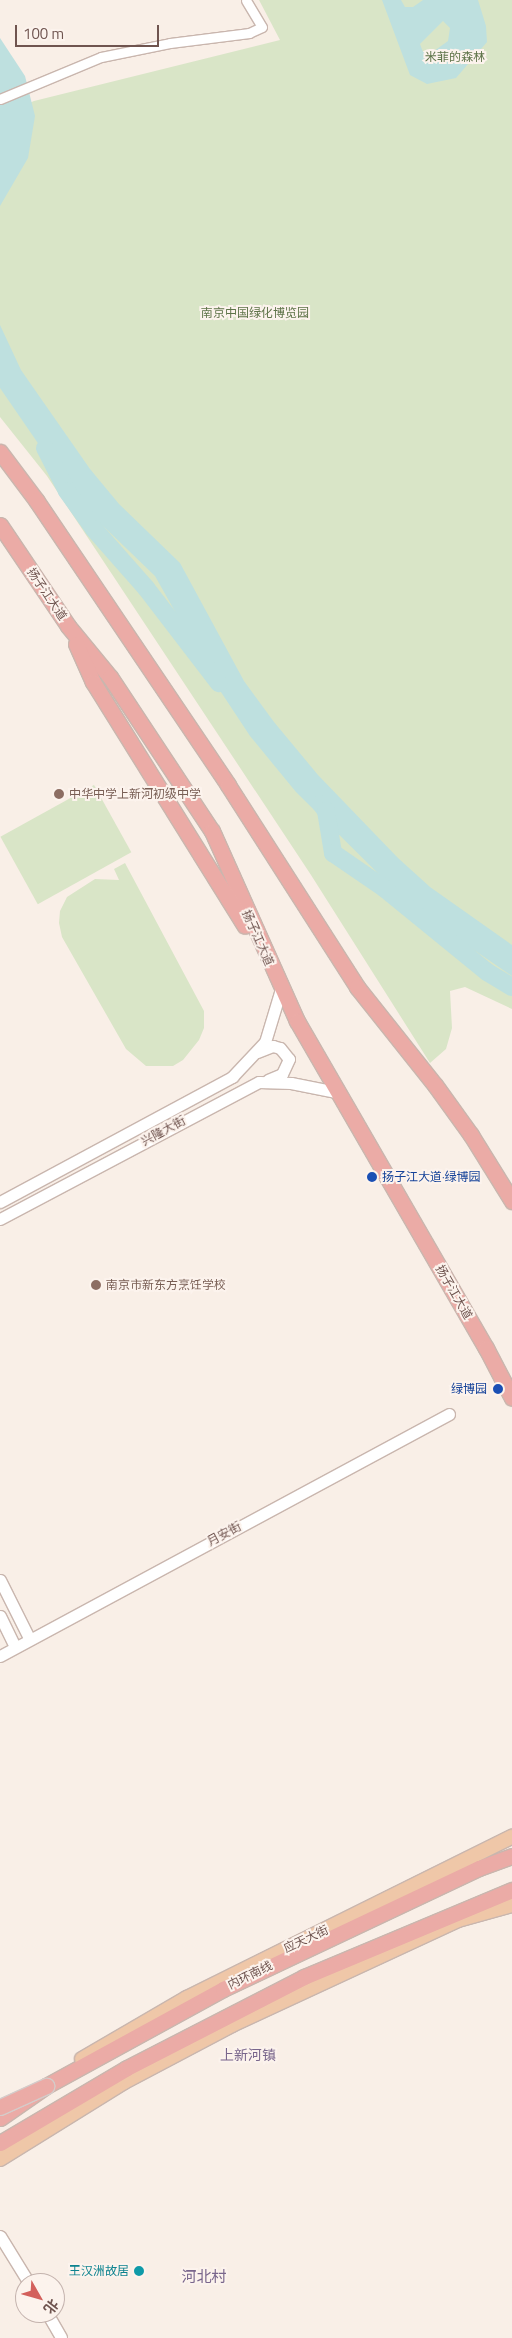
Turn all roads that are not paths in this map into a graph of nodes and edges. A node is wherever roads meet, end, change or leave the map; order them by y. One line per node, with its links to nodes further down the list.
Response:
1 (246, 0): 2 (street)
2 (0, 99)
3 (0, 452): 11 (highway)
4 (0, 526): 5 (highway, 扬子江大道)
5 (68, 626): 6 (highway); 6 (highway, 扬子江大道)
6 (270, 967): 7 (highway, 扬子江大道)
7 (282, 989): 8 (main road, 兴隆大街); 10 (highway, 扬子江大道)
8 (256, 1053): 9 (main road); 12 (main road, 兴隆大街)
9 (259, 1082): 10 (main road, 兴隆大街); 13 (main road, 兴隆大街)
10 (336, 1092): 14 (highway, 扬子江大道)
11 (512, 1201)
12 (0, 1202)
13 (0, 1219)
14 (512, 1398)
15 (449, 1414): 18 (main road, 月安街)
16 (0, 1580): 18 (main road)
17 (0, 1616): 19 (main road)
18 (29, 1638): 19 (main road, 月安街)
19 (15, 1647): 20 (main road, 月安街)
20 (0, 1656)
21 (512, 1837): 30 (main road, 应天大街)
22 (512, 1850): 24 (highway)
23 (512, 1856): 24 (highway, 内环南线)
24 (479, 1868): 29 (highway, 内环南线)
25 (512, 1890): 28 (highway)
26 (512, 1897): 28 (highway)
27 (512, 1905): 35 (main road)
28 (459, 1910): 31 (highway)
29 (46, 2086): 30 (highway, bridge); 32 (highway, 内环南线, bridge)
30 (0, 2108)
31 (61, 2110): 33 (highway); 34 (highway)
32 (0, 2118)
33 (0, 2143)
34 (0, 2151)
35 (0, 2159)
36 (0, 2236): 37 (main road)
37 (22, 2273)
38 (53, 2323): 39 (main road)
39 (61, 2337)

